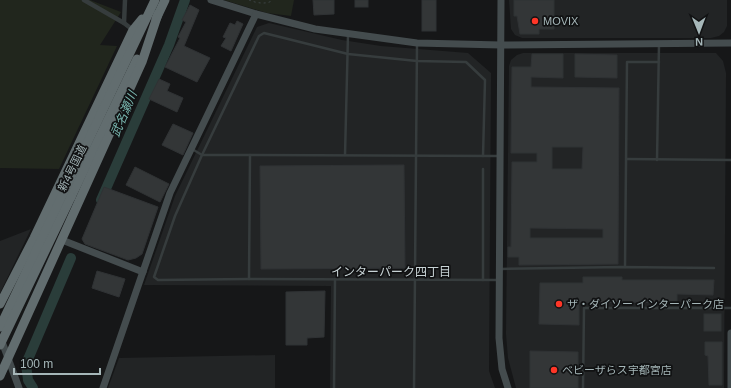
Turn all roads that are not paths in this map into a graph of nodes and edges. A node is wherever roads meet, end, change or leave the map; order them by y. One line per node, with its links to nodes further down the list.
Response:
1 (84, 0): 9 (street)
2 (125, 0): 9 (street)
3 (155, 0): 7 (highway, 新4号国道)
4 (165, 0): 7 (highway, 新4号国道)
5 (211, 0): 8 (street)
6 (501, 0): 15 (street)
7 (154, 12): 10 (highway); 30 (highway, 新4号国道); 31 (highway)
8 (256, 14): 11 (street); 19 (street)
9 (124, 23): 10 (street)
10 (133, 30): 41 (highway)
11 (348, 35): 12 (street); 16 (lane)
12 (417, 43): 15 (street); 17 (lane)
13 (731, 43): 14 (street)
14 (659, 44): 15 (street); 18 (lane)
15 (500, 45): 25 (street)
16 (348, 54): 17 (lane); 20 (lane); 22 (lane)
17 (417, 61): 23 (lane); 24 (lane)
18 (659, 62): 26 (lane); 27 (lane)
19 (192, 149): 20 (lane); 35 (street)
20 (202, 155): 21 (lane); 36 (lane)
21 (250, 155): 22 (lane); 36 (lane)
22 (345, 155): 23 (lane)
23 (416, 155): 24 (lane); 38 (lane)
24 (483, 156): 25 (lane)
25 (500, 156): 34 (street)
26 (627, 160): 27 (lane); 32 (lane)
27 (657, 160): 28 (lane)
28 (731, 160)
29 (483, 169): 39 (lane)
30 (67, 195): 43 (highway, 新4号国道); 46 (highway, 新4号国道, bridge)
31 (62, 240): 35 (street); 47 (highway)
32 (626, 267): 33 (lane); 34 (lane)
33 (714, 268)
34 (499, 269): 40 (street)
35 (143, 272): 50 (street)
36 (249, 279): 37 (lane)
37 (335, 279): 38 (lane); 51 (lane)
38 (415, 279): 39 (lane); 52 (lane)
39 (483, 280): 40 (lane)
40 (499, 280): 53 (street)
41 (0, 304)
42 (731, 308): 54 (lane)
43 (0, 327)
44 (731, 333): 55 (street)
45 (0, 337): 47 (street)
46 (0, 345)
47 (8, 358): 48 (highway); 49 (street)
48 (0, 376)
49 (19, 388)
50 (103, 388)
51 (334, 388)
52 (414, 388)
53 (508, 388)
54 (583, 388)
55 (730, 388)

